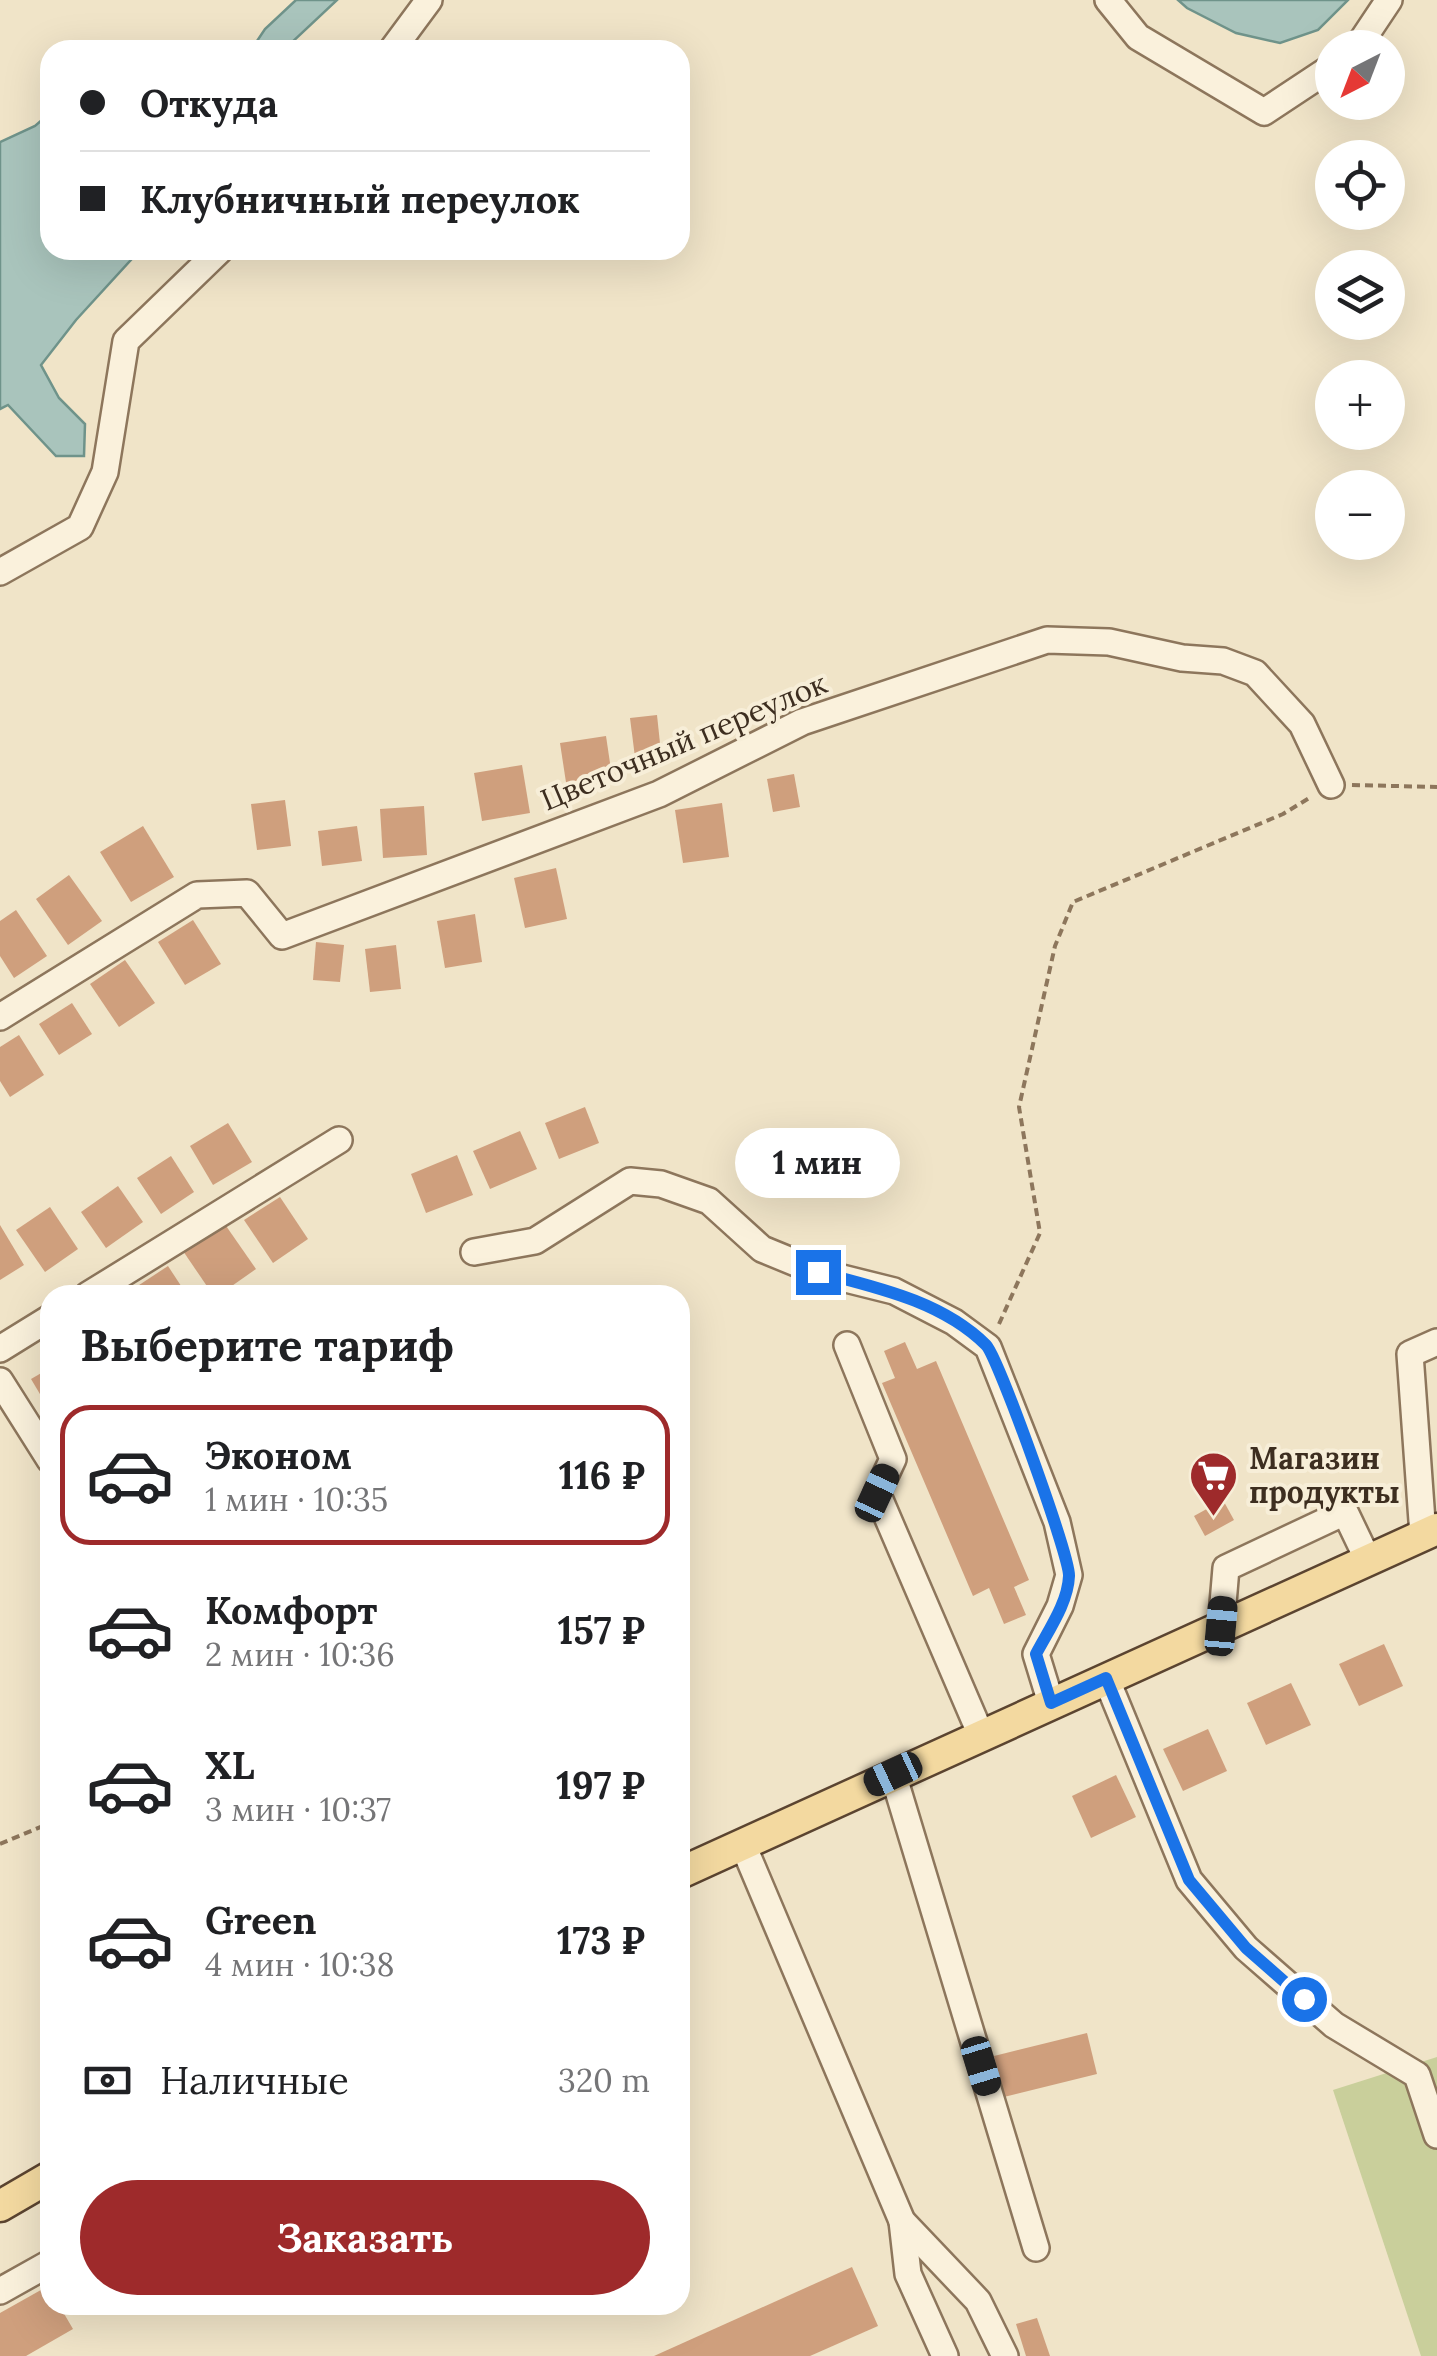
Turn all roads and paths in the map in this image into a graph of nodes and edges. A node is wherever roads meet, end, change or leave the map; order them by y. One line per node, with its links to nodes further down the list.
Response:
1 (429, 0): 5 (street)
2 (1108, 0): 6 (street)
3 (1389, 0): 4 (street)
4 (1369, 30)
5 (399, 40)
6 (1315, 78)
7 (210, 260): 8 (street)
8 (0, 572)
9 (1331, 785): 10 (path); 11 (street, Цветочный переулок); 18 (path)
10 (1437, 787)
11 (0, 1017)
12 (339, 1140): 14 (street)
13 (474, 1252): 18 (street)
14 (104, 1285)
15 (40, 1324): 19 (street)
16 (1437, 1342): 22 (street)
17 (847, 1345): 27 (street)
18 (988, 1347): 26 (street)
19 (0, 1349)
20 (0, 1382): 21 (street)
21 (40, 1444)
22 (1430, 1532): 23 (main road)
23 (1368, 1560): 24 (main road); 24 (street)
24 (1221, 1626): 25 (main road)
25 (1106, 1678): 26 (main road); 33 (street)
26 (1051, 1703): 27 (main road)
27 (981, 1735): 28 (main road)
28 (893, 1774): 31 (main road); 38 (street)
29 (40, 1827): 30 (path)
30 (0, 1844)
31 (743, 1845): 32 (main road); 37 (street)
32 (690, 1869)
33 (1427, 2072): 34 (street)
34 (1437, 2135)
35 (40, 2183): 36 (main road)
36 (0, 2206)
37 (902, 2221): 41 (street); 42 (street)
38 (1036, 2248)
39 (40, 2268): 40 (street)
40 (0, 2291)
41 (946, 2356)
42 (1005, 2356)

